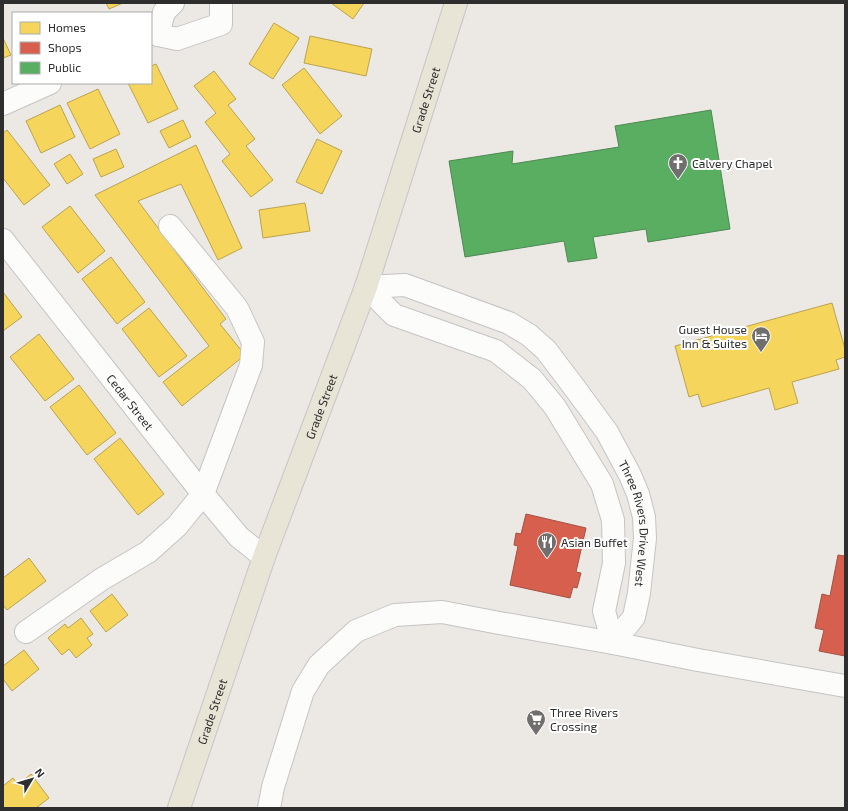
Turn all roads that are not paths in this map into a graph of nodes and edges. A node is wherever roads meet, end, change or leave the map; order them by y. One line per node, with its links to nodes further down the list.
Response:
1 (173, 3): 4 (street)
2 (220, 3): 4 (street)
3 (456, 3): 9 (main road, Grade Street)
4 (154, 36)
5 (48, 84): 6 (street)
6 (3, 104)
7 (170, 226): 10 (street)
8 (3, 240): 10 (street, Cedar Street)
9 (366, 286): 11 (main road, Grade Street); 13 (street, Three Rivers Drive West); 13 (street, Three Rivers Drive West)
10 (203, 494): 11 (street, Cedar Street); 12 (street)
11 (264, 557): 15 (main road, Grade Street)
12 (26, 632)
13 (613, 642): 14 (street); 16 (street)
14 (845, 686)
15 (179, 808)
16 (269, 808)

